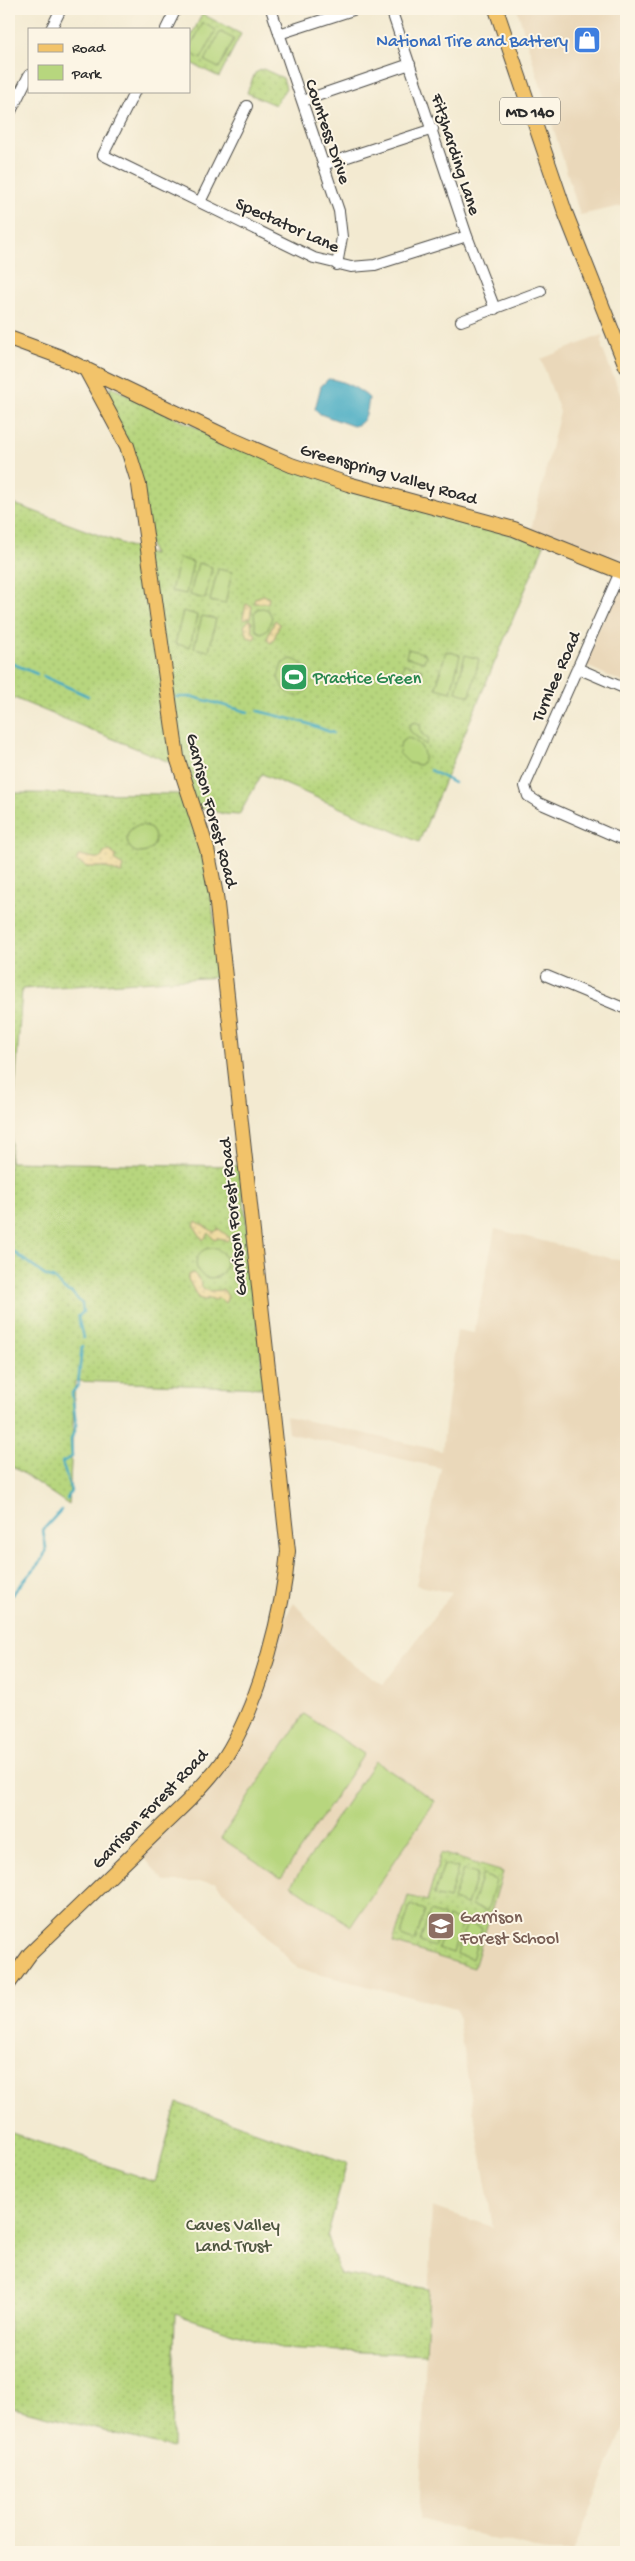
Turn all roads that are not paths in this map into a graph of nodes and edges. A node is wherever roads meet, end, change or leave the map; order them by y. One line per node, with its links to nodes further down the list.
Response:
1 (61, 9): 7 (street)
2 (176, 9): 8 (street)
3 (271, 9): 9 (street, Countess Drive)
4 (356, 9): 9 (street)
5 (391, 9): 10 (street, Fitzharding Lane)
6 (496, 9): 25 (main road, MD 140)
7 (52, 28)
8 (166, 28)
9 (279, 34): 13 (street, Countess Drive)
10 (410, 64): 13 (street); 16 (street, Fitzharding Lane)
11 (28, 76): 15 (street)
12 (134, 92): 18 (street, Spectator Lane)
13 (302, 101): 17 (street, Countess Drive)
14 (247, 106): 18 (street)
15 (9, 115)
16 (432, 129): 17 (street); 19 (street, Fitzharding Lane)
17 (323, 165): 20 (street, Countess Drive)
18 (200, 202): 20 (street, Spectator Lane)
19 (467, 236): 20 (street, Spectator Lane); 22 (street, Fitzharding Lane)
20 (338, 265)
21 (541, 291): 22 (street)
22 (495, 309): 23 (street)
23 (461, 321)
24 (9, 338): 26 (main road, Greenspring Valley Road)
25 (626, 366)
26 (85, 368): 27 (main road, Greenspring Valley Road); 33 (main road, Garrison Forest Road)
27 (623, 573): 28 (street, Turnlee Road)
28 (577, 668): 29 (street); 30 (street, Turnlee Road)
29 (626, 689)
30 (626, 841)
31 (547, 976): 32 (street)
32 (626, 1009)
33 (9, 1984)

